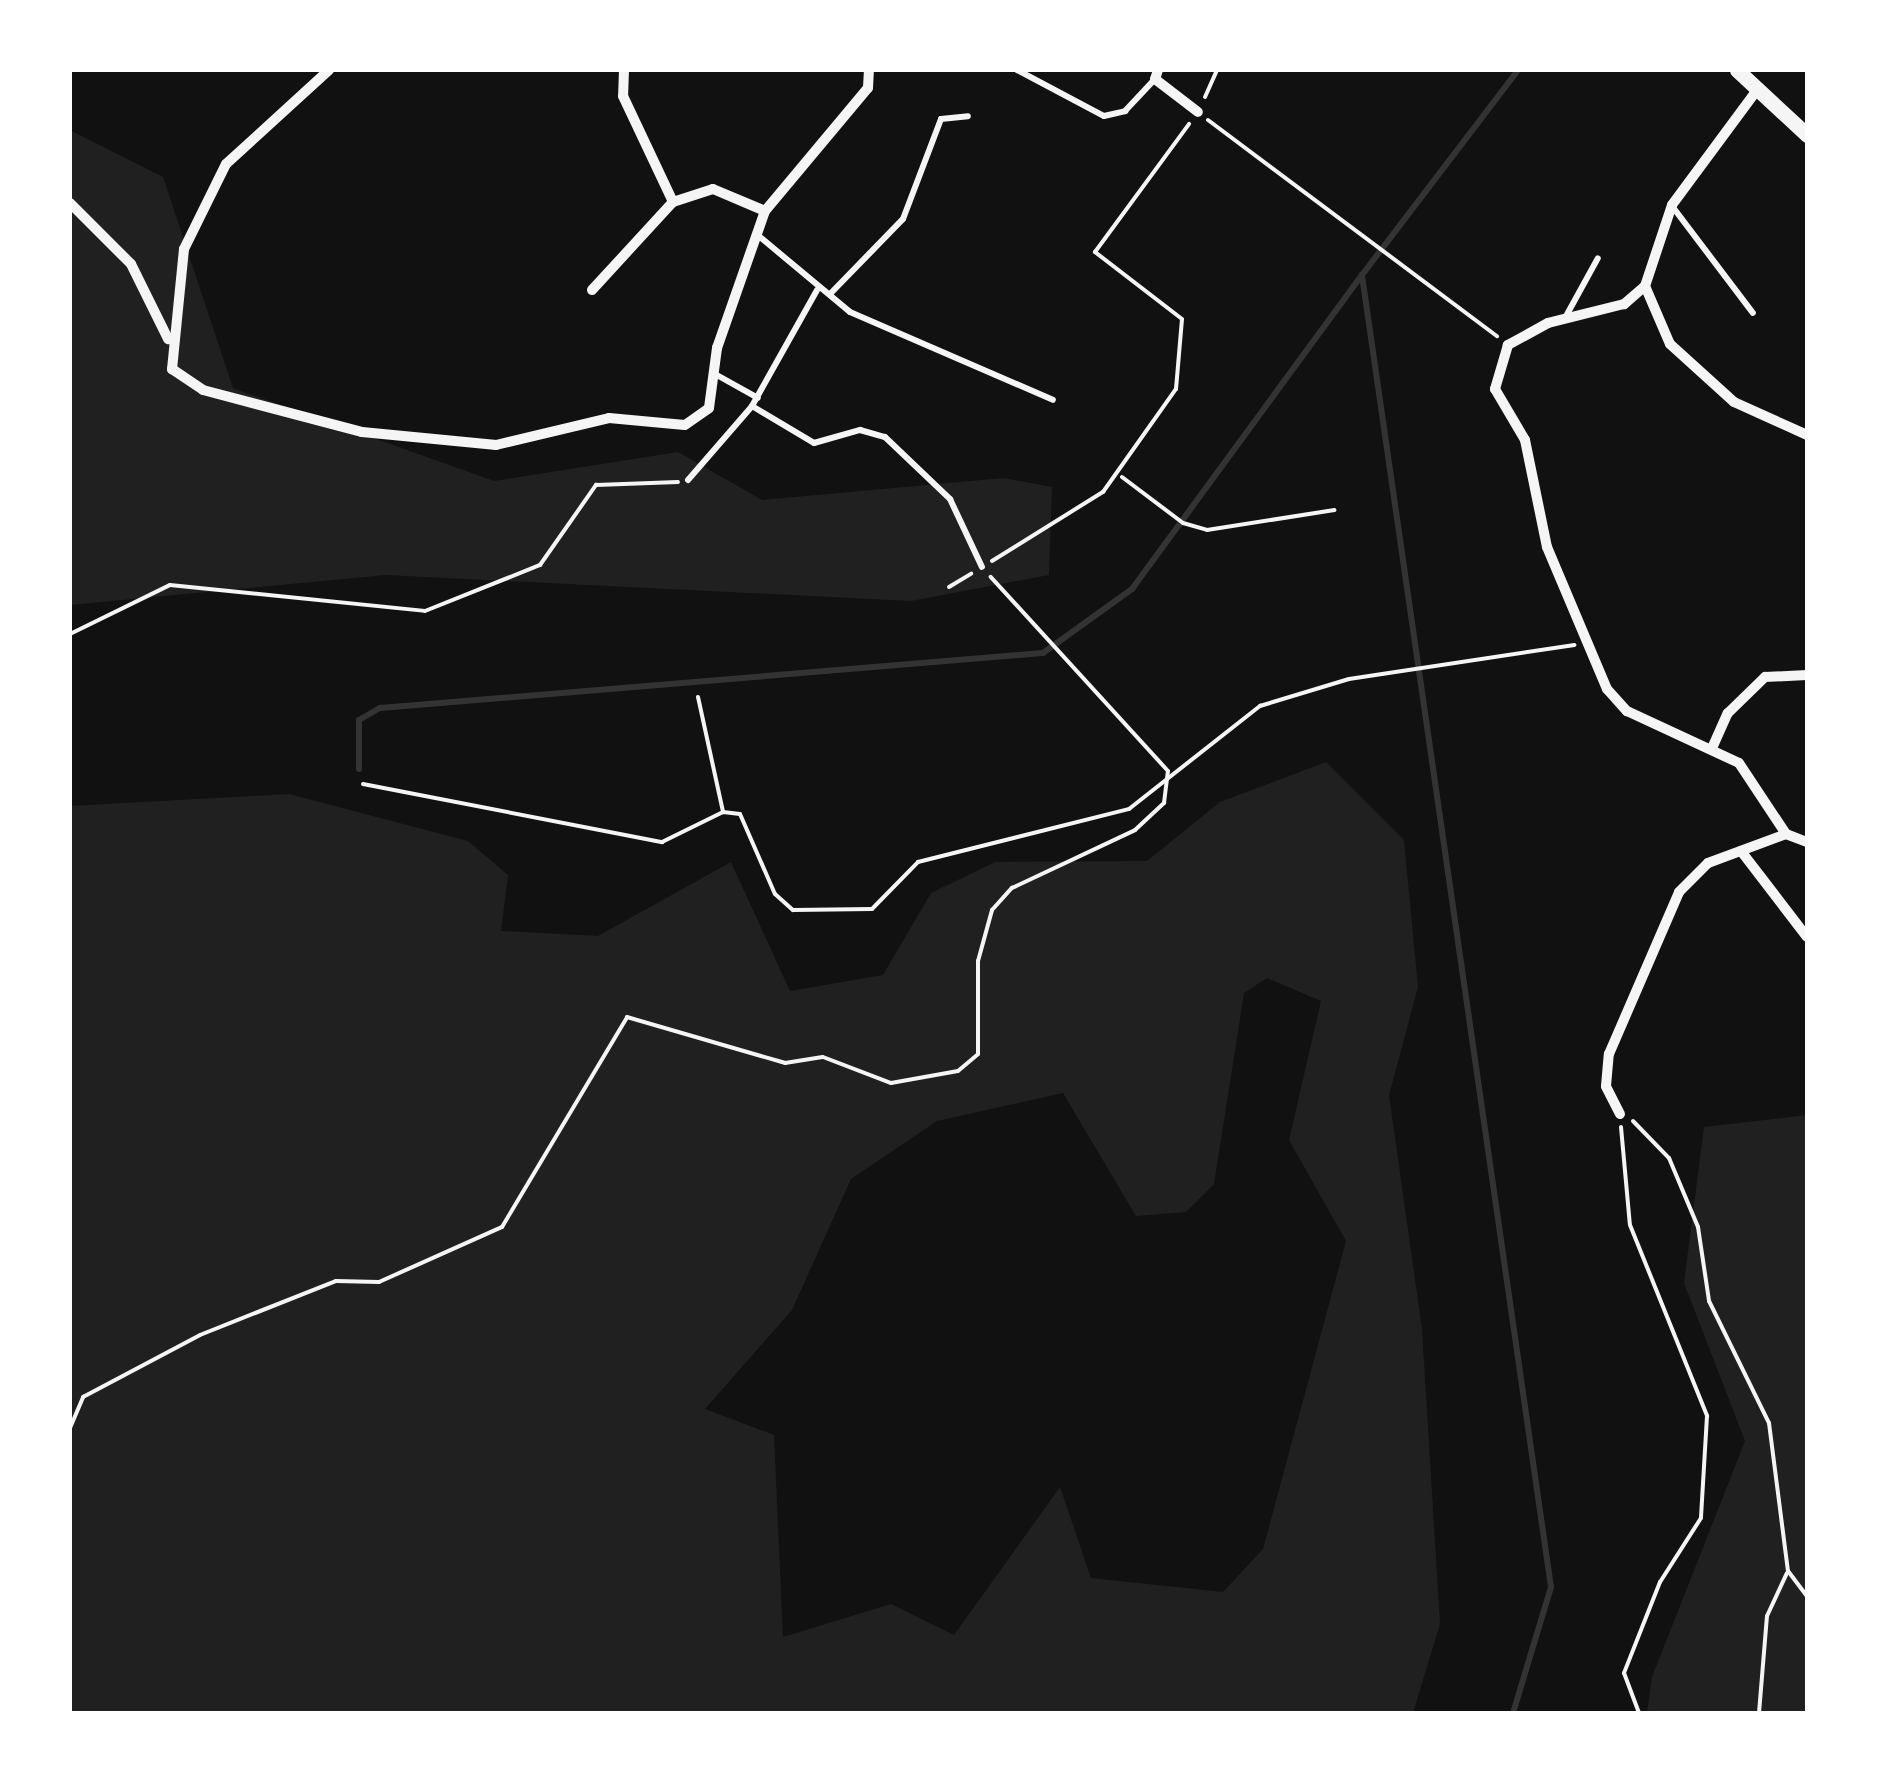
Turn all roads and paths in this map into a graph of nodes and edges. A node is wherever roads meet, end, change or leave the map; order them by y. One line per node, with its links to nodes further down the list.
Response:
1 (329, 70): 24 (street)
2 (624, 70): 12 (street)
3 (869, 70): 15 (street)
4 (1017, 70): 7 (lane)
5 (1217, 70): 9 (path)
6 (1737, 70): 8 (main road)
7 (1156, 74): 9 (street)
8 (1757, 90): 11 (main road); 14 (street)
9 (1198, 112): 25 (path); 31 (path)
10 (968, 116): 21 (lane)
11 (1807, 136)
12 (674, 202): 15 (street); 19 (street)
13 (70, 203): 24 (street)
14 (1672, 206): 18 (street); 22 (lane)
15 (764, 211): 16 (street)
16 (760, 237): 20 (lane); 26 (street)
17 (1598, 258): 23 (lane)
18 (1645, 286): 23 (street); 30 (street)
19 (592, 290)
20 (817, 290): 21 (lane); 27 (lane)
21 (831, 293): 28 (lane)
22 (1753, 312)
23 (1565, 318): 25 (street)
24 (168, 340): 26 (street)
25 (1508, 345): 37 (street)
26 (715, 374): 27 (lane)
27 (758, 398): 29 (lane)
28 (1053, 400)
29 (752, 406): 32 (lane); 34 (lane)
30 (1807, 435)
31 (1120, 476): 33 (path); 34 (path)
32 (688, 480): 36 (path)
33 (1334, 510)
34 (982, 567): 35 (path); 41 (path)
35 (949, 586)
36 (70, 634)
37 (1589, 643): 40 (street); 41 (path)
38 (1807, 674): 40 (street)
39 (698, 697): 43 (path)
40 (1713, 746): 44 (street)
41 (1168, 771): 43 (path); 49 (path)
42 (364, 784): 43 (path)
43 (723, 812)
44 (1786, 834): 45 (street); 46 (street)
45 (1807, 842)
46 (1741, 850): 47 (street); 48 (street)
47 (1807, 937)
48 (1620, 1114): 52 (path); 54 (path)
49 (70, 1428)
50 (1807, 1472): 51 (path)
51 (1807, 1497)
52 (1788, 1570): 53 (path); 55 (path)
53 (1807, 1596)
54 (1640, 1713)
55 (1759, 1713)

